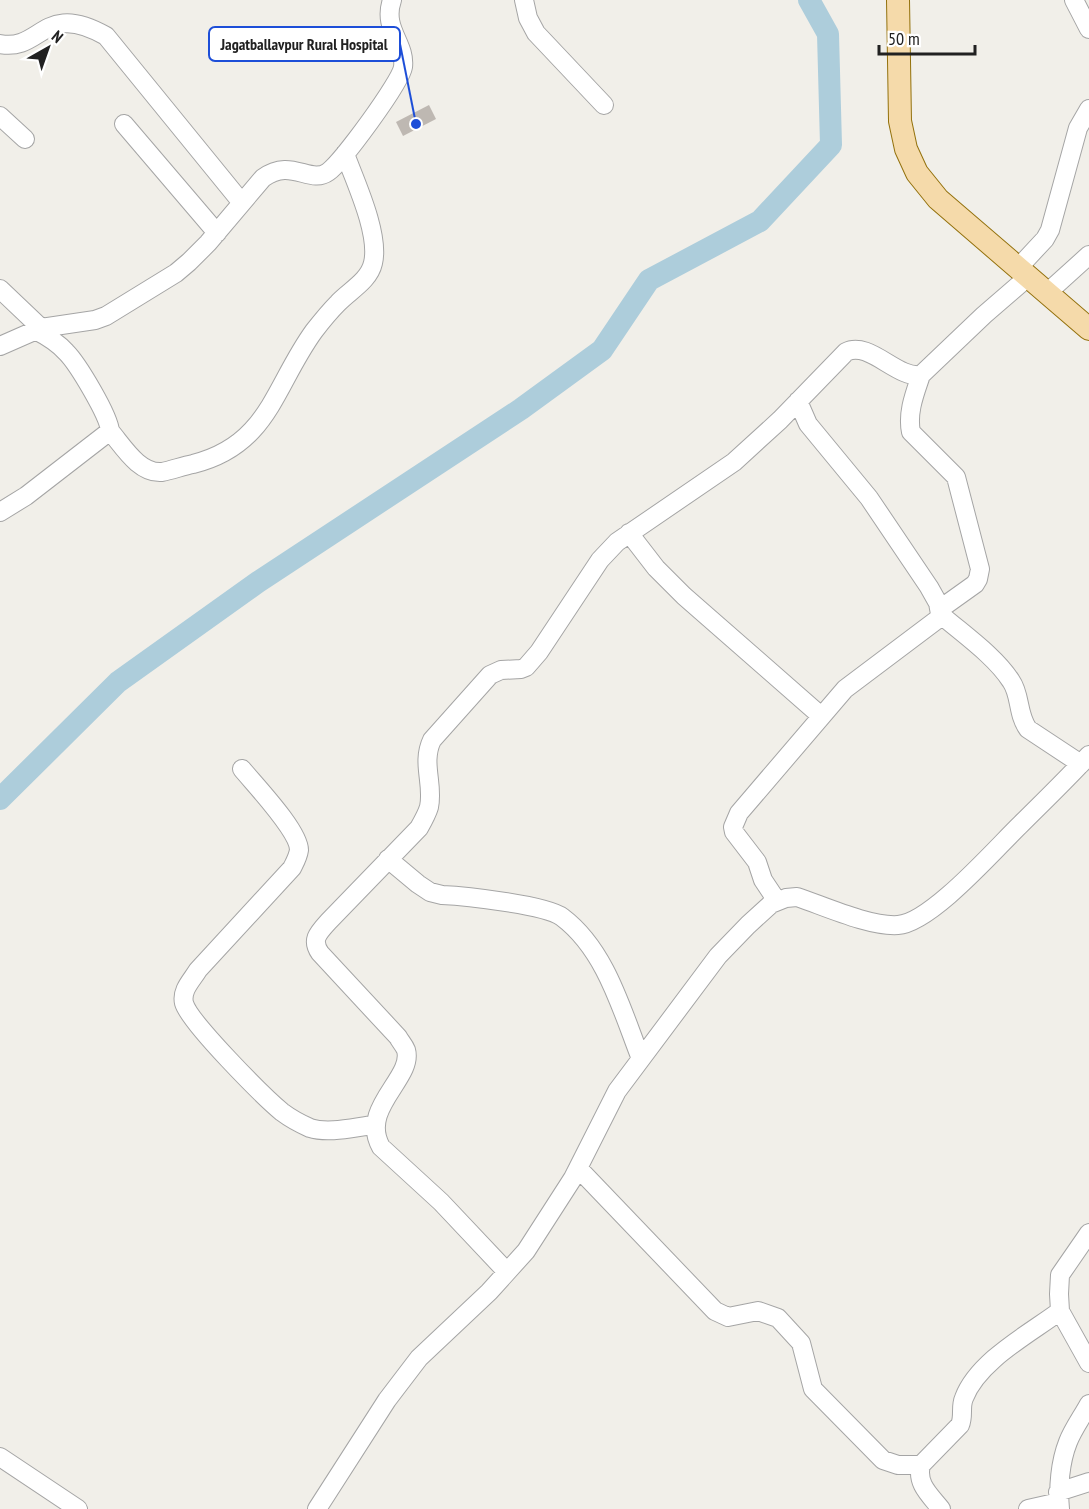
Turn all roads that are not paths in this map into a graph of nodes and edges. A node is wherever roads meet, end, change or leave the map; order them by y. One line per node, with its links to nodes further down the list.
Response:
1 (392, 0): 12 (street)
2 (524, 0): 7 (street)
3 (898, 0): 16 (main road)
4 (1074, 0): 5 (street)
5 (1089, 29)
6 (0, 44): 13 (street)
7 (604, 105)
8 (1089, 109): 16 (street)
9 (0, 116): 11 (street)
10 (124, 124): 14 (street)
11 (25, 139)
12 (345, 154): 13 (street); 24 (street)
13 (242, 203): 14 (street)
14 (217, 233): 19 (street)
15 (1089, 255): 18 (street)
16 (1023, 273): 18 (main road); 22 (street)
17 (0, 289): 19 (street)
18 (1047, 293): 20 (main road)
19 (38, 329): 21 (street); 24 (street)
20 (1089, 329)
21 (0, 346)
22 (921, 375): 23 (street); 27 (street)
23 (798, 401): 26 (street); 27 (street)
24 (110, 431): 25 (street)
25 (0, 512)
26 (629, 533): 28 (street); 31 (street)
27 (940, 612): 28 (street); 29 (street)
28 (821, 716): 32 (street)
29 (1085, 760): 32 (street)
30 (242, 770): 34 (street)
31 (388, 860): 33 (street); 34 (street)
32 (777, 901): 33 (street)
33 (641, 1059): 35 (street)
34 (374, 1125): 37 (street)
35 (578, 1168): 37 (street); 42 (street)
36 (1089, 1233): 38 (street)
37 (507, 1272): 46 (street)
38 (1060, 1311): 39 (street); 42 (street)
39 (1089, 1363)
40 (1089, 1404): 44 (street)
41 (0, 1457): 45 (street)
42 (921, 1465): 47 (street)
43 (1089, 1482): 44 (street)
44 (1059, 1501): 48 (street)
45 (78, 1509)
46 (317, 1509)
47 (941, 1509)
48 (1028, 1509)

